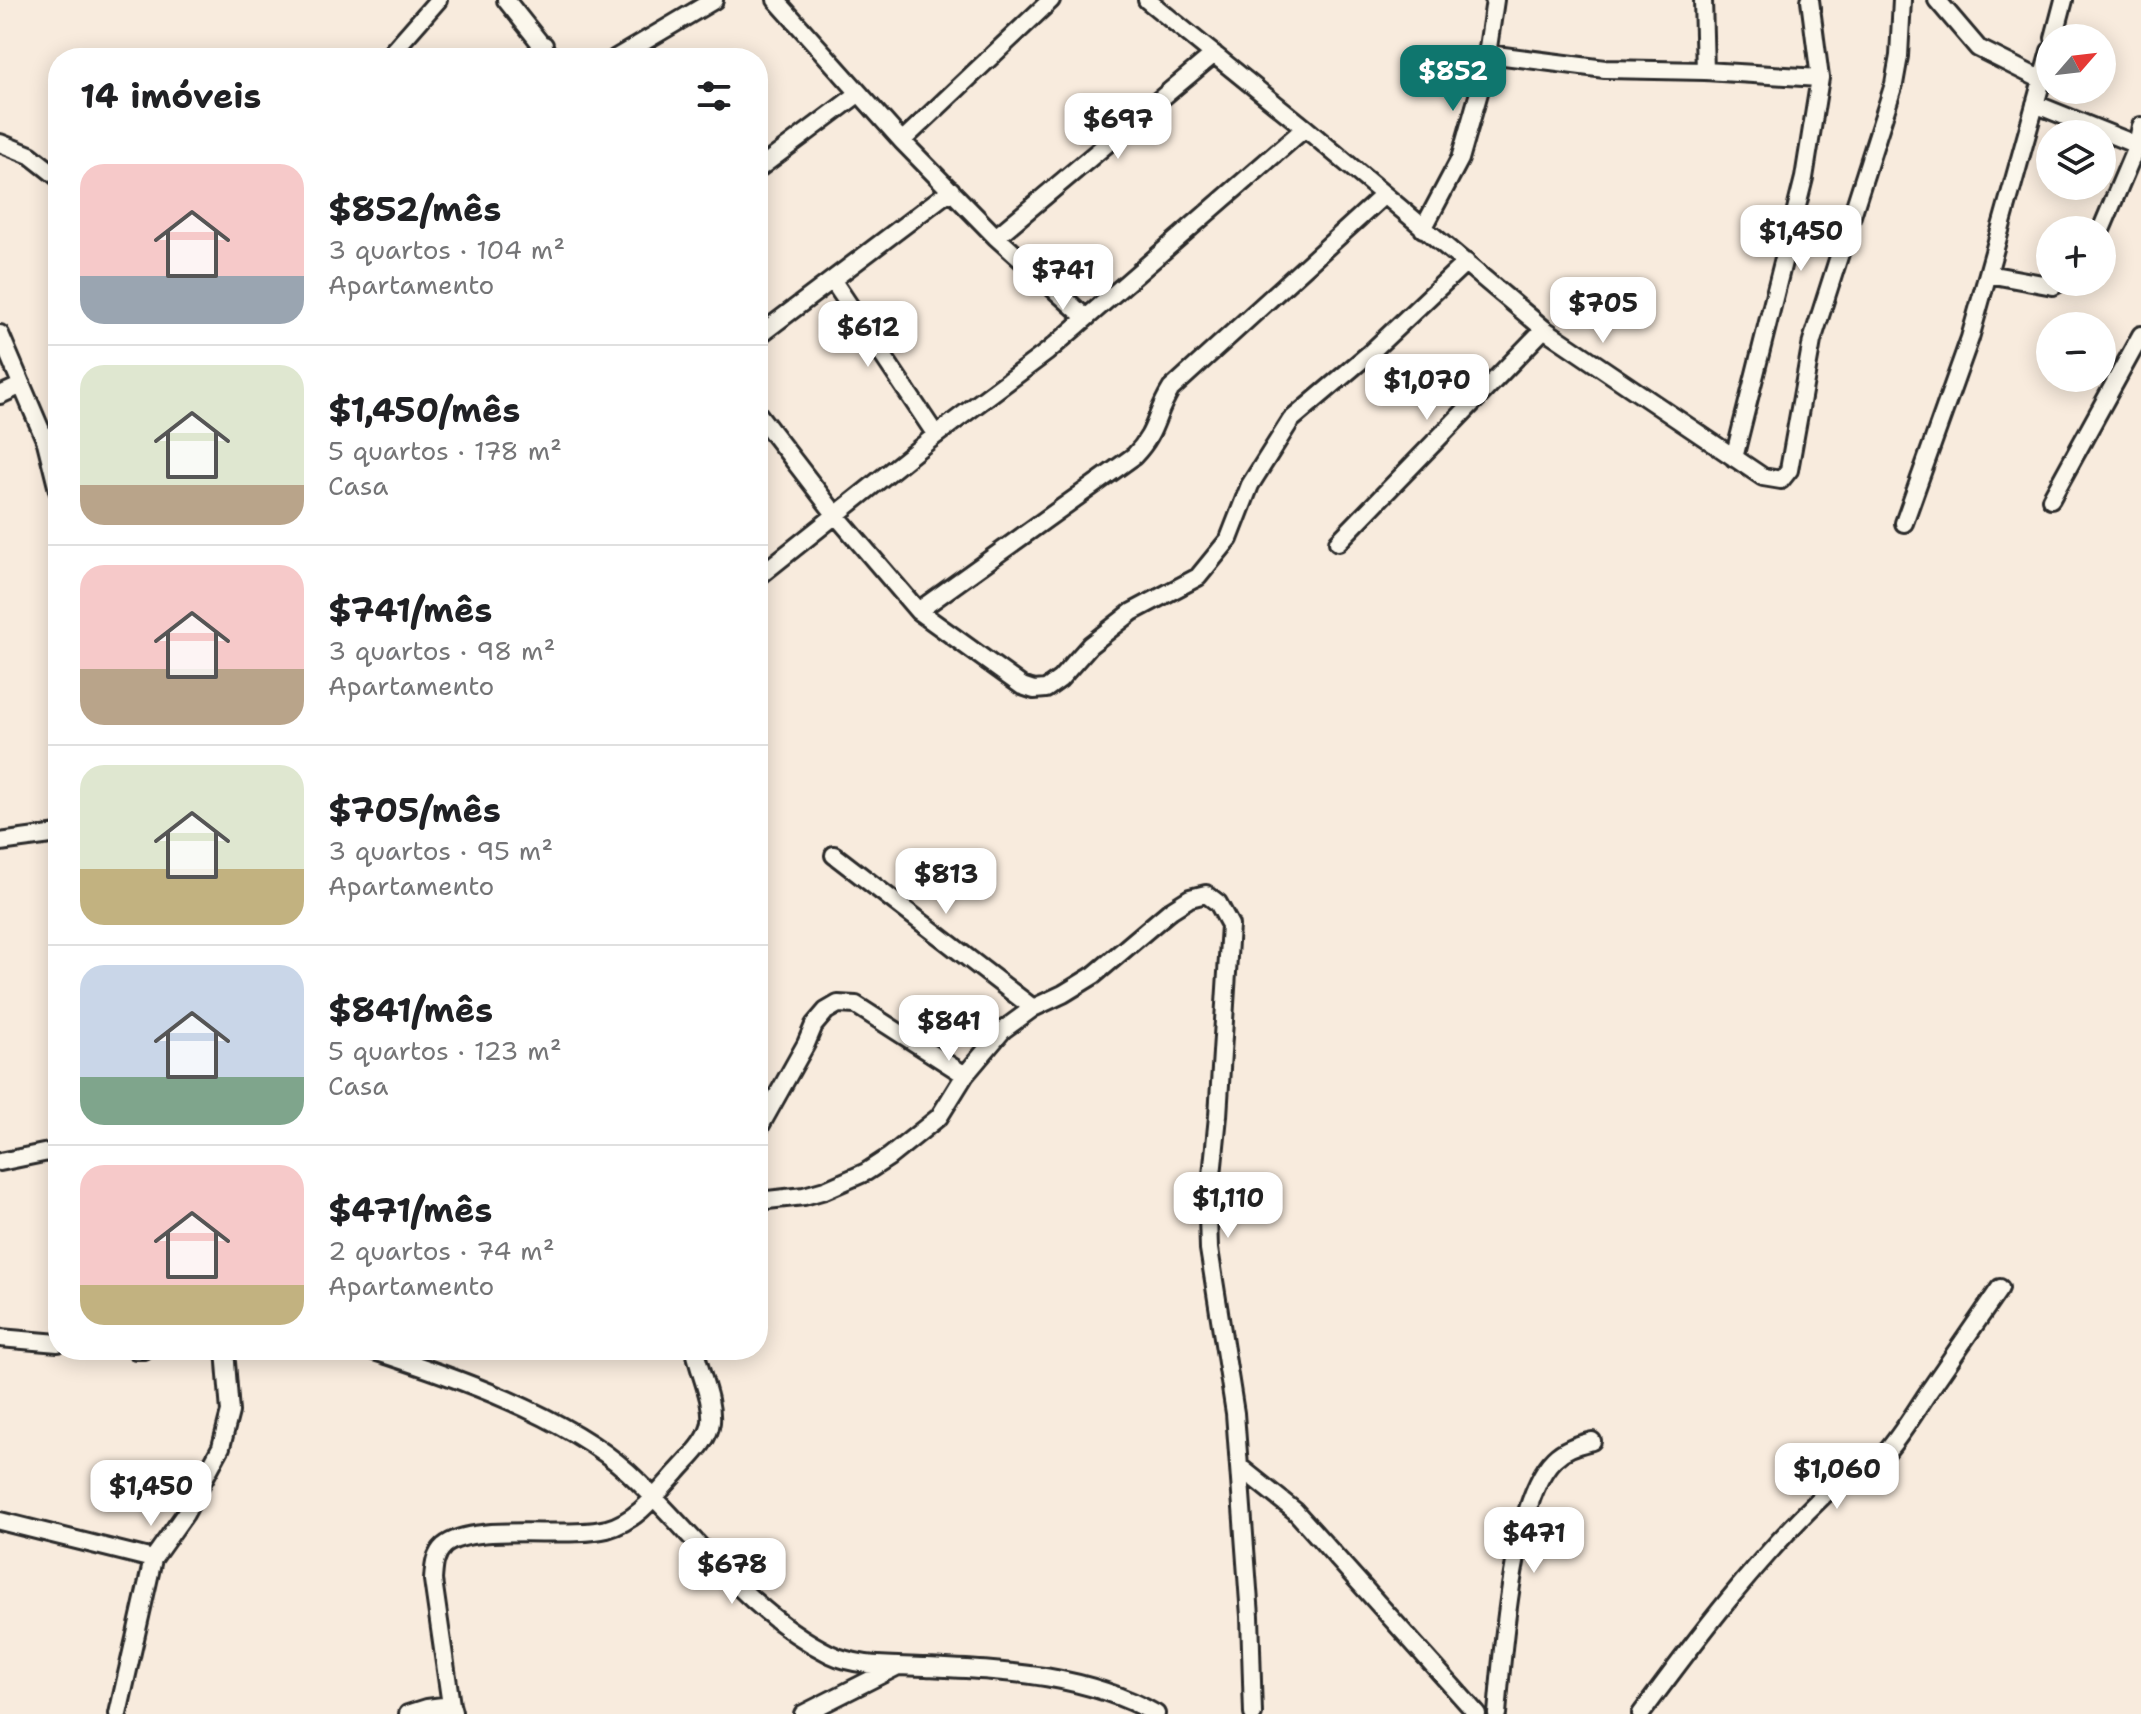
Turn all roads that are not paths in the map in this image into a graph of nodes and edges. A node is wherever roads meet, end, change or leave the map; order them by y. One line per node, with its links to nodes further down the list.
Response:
1 (438, 0): 14 (street)
2 (506, 0): 15 (street)
3 (714, 0): 16 (street)
4 (776, 0): 22 (street)
5 (1051, 0): 27 (street)
6 (1147, 0): 17 (street)
7 (1495, 0): 18 (street)
8 (1703, 0): 19 (street)
9 (1810, 0): 21 (street)
10 (1902, 0): 51 (street)
11 (1937, 0): 20 (street)
12 (2064, 0): 13 (street)
13 (2058, 24)
14 (396, 48)
15 (545, 48)
16 (633, 48)
17 (1214, 54): 26 (street); 36 (street)
18 (1488, 54): 19 (street); 35 (street)
19 (1705, 71): 21 (street)
20 (2036, 77)
21 (1820, 78): 51 (street)
22 (858, 94): 27 (street); 30 (street)
23 (2036, 101): 24 (street)
24 (2035, 104): 29 (street); 38 (street)
25 (2141, 126): 29 (street)
26 (1305, 128): 33 (street); 41 (street)
27 (902, 141): 32 (street)
28 (0, 143): 31 (street)
29 (2139, 146): 34 (street)
30 (768, 162)
31 (48, 169)
32 (951, 190): 36 (street); 39 (street)
33 (1384, 195): 35 (street); 57 (street)
34 (2107, 216)
35 (1423, 229): 37 (street)
36 (996, 237): 41 (street)
37 (1466, 262): 43 (street); 57 (street)
38 (1988, 274): 40 (street); 54 (street)
39 (833, 281): 42 (street); 49 (street)
40 (2036, 283)
41 (1086, 318): 49 (street)
42 (768, 329)
43 (1544, 329): 51 (street); 55 (street)
44 (0, 334): 46 (street)
45 (2141, 335): 52 (street)
46 (22, 385): 47 (street); 50 (street)
47 (0, 395)
48 (768, 433): 53 (street)
49 (936, 435): 53 (street)
50 (48, 450)
51 (1734, 458)
52 (2051, 499)
53 (835, 514): 56 (street); 57 (street)
54 (1904, 523)
55 (1338, 542)
56 (768, 569)
57 (918, 611)
58 (48, 835): 59 (street)
59 (0, 842)
60 (834, 855): 61 (street)
61 (1033, 1008): 62 (street); 74 (street)
62 (965, 1075): 63 (street); 66 (street)
63 (768, 1112)
64 (48, 1152): 65 (street)
65 (0, 1162)
66 (768, 1200)
67 (2000, 1288): 87 (street)
68 (0, 1338): 69 (street)
69 (48, 1342)
70 (226, 1360): 77 (street)
71 (402, 1360): 75 (street)
72 (697, 1360): 75 (street)
73 (1592, 1441): 86 (street)
74 (1240, 1467): 84 (street); 85 (street)
75 (654, 1499): 78 (street); 79 (street)
76 (0, 1521): 77 (street)
77 (153, 1559): 81 (street)
78 (898, 1665): 80 (street); 83 (street)
79 (452, 1710): 82 (street)
80 (810, 1712)
81 (118, 1714)
82 (408, 1714)
83 (1156, 1714)
84 (1253, 1714)
85 (1477, 1714)
86 (1497, 1714)
87 (1641, 1714)

